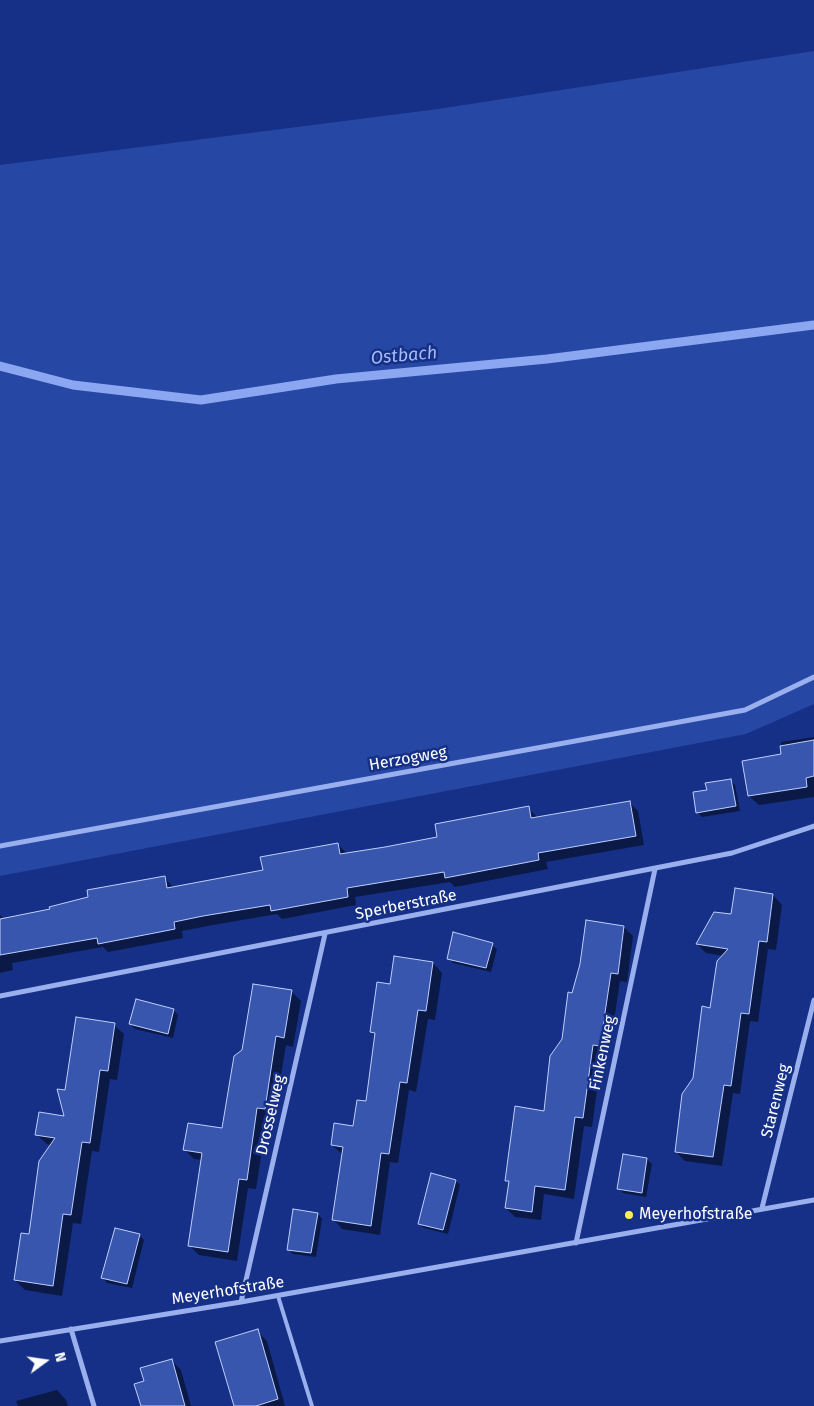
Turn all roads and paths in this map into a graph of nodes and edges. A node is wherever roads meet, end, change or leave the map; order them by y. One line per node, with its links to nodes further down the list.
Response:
1 (814, 677): 3 (street, Herzogweg)
2 (814, 826): 4 (street, Sperberstraße)
3 (0, 846)
4 (655, 869): 5 (street, Sperberstraße); 10 (street, Finkenweg)
5 (325, 934): 6 (street, Sperberstraße); 12 (street, Drosselweg)
6 (0, 996)
7 (814, 1000): 9 (street, Starenweg)
8 (814, 1200): 9 (street, Meyerhofstraße)
9 (762, 1208): 10 (street, Meyerhofstraße)
10 (576, 1243): 11 (street, Meyerhofstraße)
11 (278, 1296): 12 (street, Meyerhofstraße); 16 (lane)
12 (241, 1302): 13 (street, Meyerhofstraße)
13 (71, 1330): 14 (street, Meyerhofstraße); 15 (street)
14 (0, 1341)
15 (94, 1406)
16 (312, 1406)

